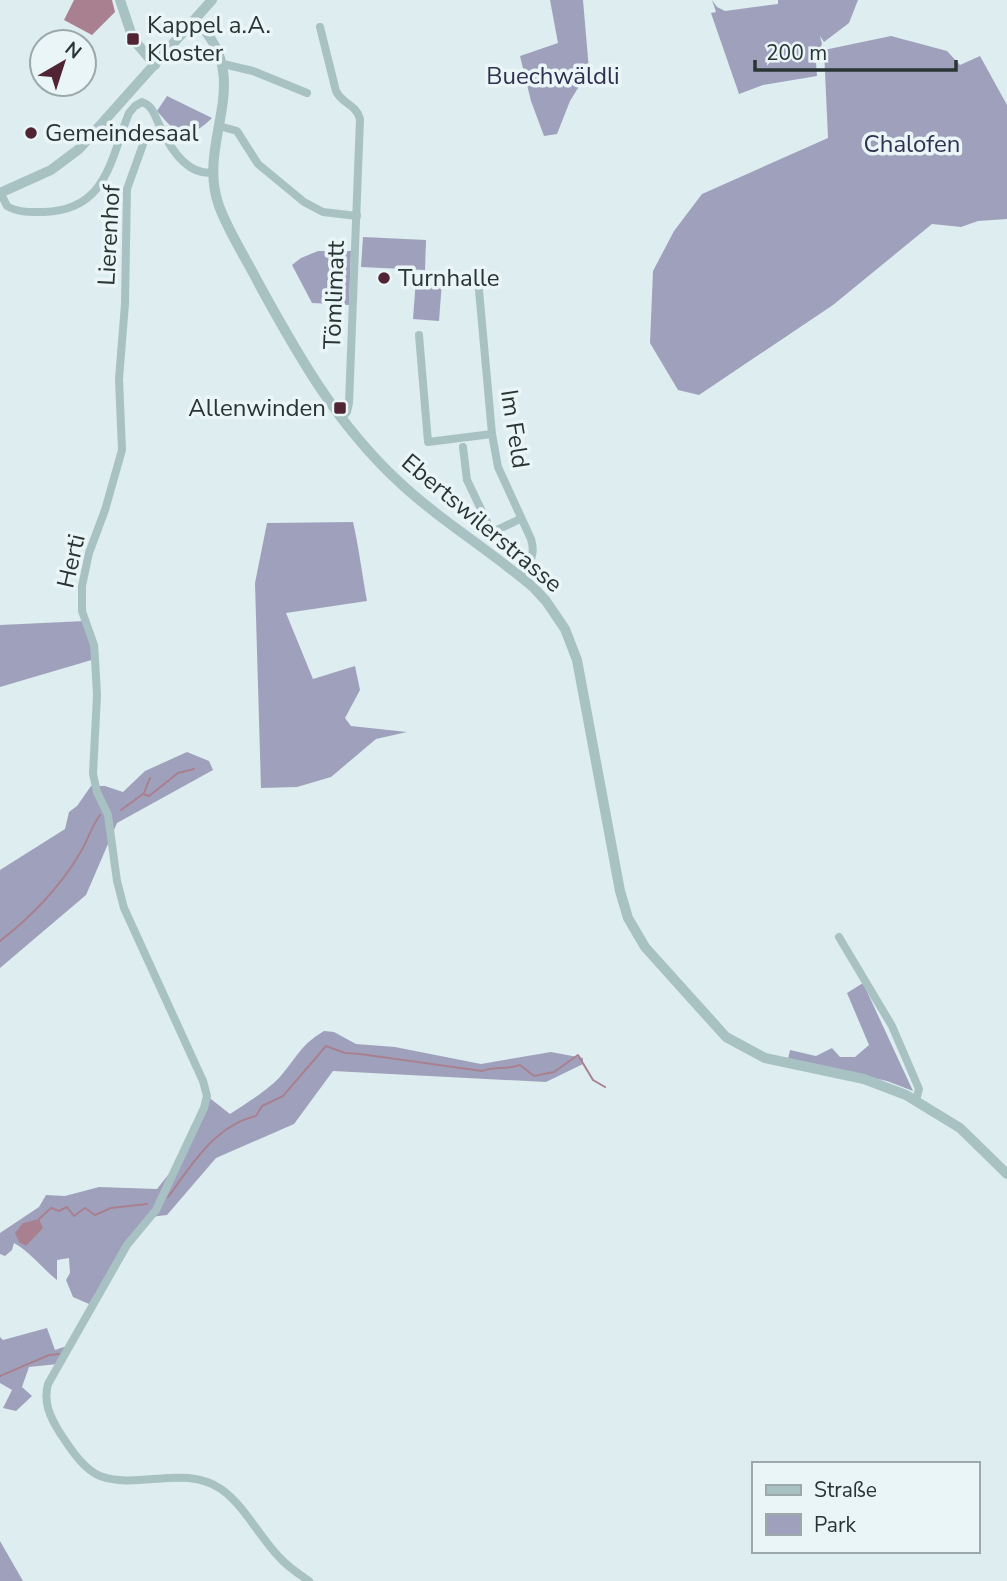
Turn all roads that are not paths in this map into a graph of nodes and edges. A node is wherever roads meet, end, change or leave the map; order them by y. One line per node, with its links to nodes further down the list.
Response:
1 (120, 0): 6 (street)
2 (212, 0): 3 (street)
3 (194, 20): 5 (street, Ebertswilerstrasse); 6 (street)
4 (320, 27): 12 (street)
5 (223, 64): 7 (street); 8 (street, Ebertswilerstrasse)
6 (155, 65): 11 (street)
7 (306, 93)
8 (219, 126): 10 (street, Ebertswilerstrasse); 12 (street, Tömlimatt)
9 (161, 129): 10 (street, Lierenhof); 11 (street, Lierenhof); 15 (street, Lierenhof)
10 (213, 173): 16 (street, Ebertswilerstrasse)
11 (0, 193)
12 (357, 216): 16 (street, Tömlimatt)
13 (478, 279): 17 (street, Im Feld)
14 (419, 335): 17 (street)
15 (121, 355): 24 (street, Herti)
16 (341, 419): 20 (street, Ebertswilerstrasse)
17 (492, 434): 19 (street, Im Feld)
18 (463, 447): 19 (street)
19 (520, 519): 20 (street, Im Feld)
20 (520, 575): 22 (street, Ebertswilerstrasse)
21 (839, 937): 22 (street)
22 (916, 1100): 23 (street, Ebertswilerstrasse)
23 (1007, 1174)
24 (309, 1581)

